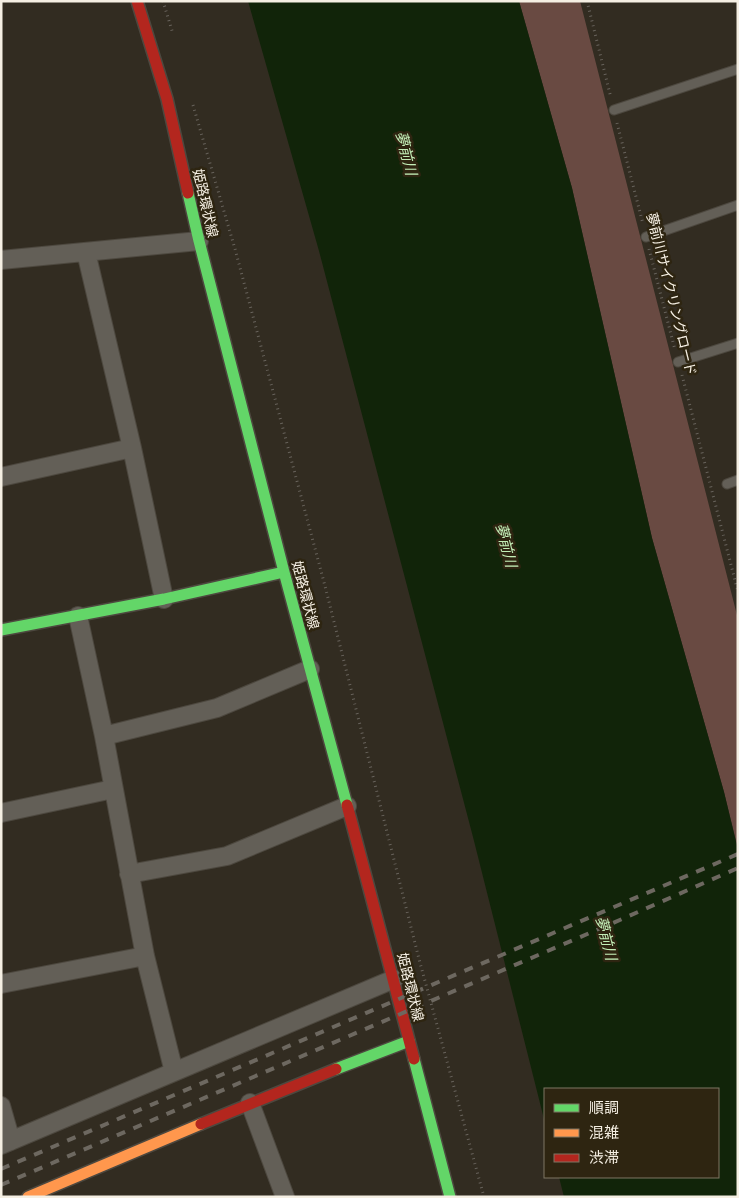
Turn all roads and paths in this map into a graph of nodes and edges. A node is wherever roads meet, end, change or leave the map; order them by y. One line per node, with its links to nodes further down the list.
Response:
1 (137, 1): 10 (main road, 姫路環状線)
2 (163, 1): 4 (path)
3 (587, 1): 7 (path, 夢前川サイクリングロード)
4 (174, 39)
5 (738, 69): 7 (lane)
6 (191, 97): 43 (path)
7 (614, 110): 9 (path, 夢前川サイクリングロード)
8 (738, 205): 9 (lane)
9 (646, 237): 14 (path, 夢前川サイクリングロード)
10 (199, 241): 11 (street); 19 (main road, 姫路環状線)
11 (86, 252): 12 (street); 15 (street)
12 (1, 260)
13 (738, 343): 14 (lane)
14 (678, 362): 20 (path, 夢前川サイクリングロード)
15 (132, 448): 16 (street); 21 (street)
16 (1, 477)
17 (738, 480): 18 (lane)
18 (727, 484)
19 (284, 572): 21 (main road); 24 (main road, 姫路環状線)
20 (738, 592)
21 (164, 599): 22 (main road)
22 (78, 616): 23 (main road); 25 (street)
23 (1, 630)
24 (310, 669): 25 (street); 27 (main road, 姫路環状線)
25 (104, 736): 26 (street)
26 (113, 789): 28 (street); 29 (street)
27 (348, 806): 29 (street); 31 (main road, 姫路環状線)
28 (1, 812)
29 (129, 874): 30 (street)
30 (145, 956): 32 (street); 34 (street)
31 (394, 979): 33 (main road, 姫路環状線); 34 (street)
32 (1, 984)
33 (409, 1041): 35 (main road); 42 (main road, 姫路環状線)
34 (174, 1072): 37 (street)
35 (250, 1103): 38 (main road); 41 (street)
36 (1, 1106): 37 (street)
37 (6, 1143)
38 (72, 1177): 39 (main road); 40 (main road)
39 (77, 1190)
40 (28, 1197)
41 (284, 1197)
42 (450, 1197)
43 (484, 1197)

